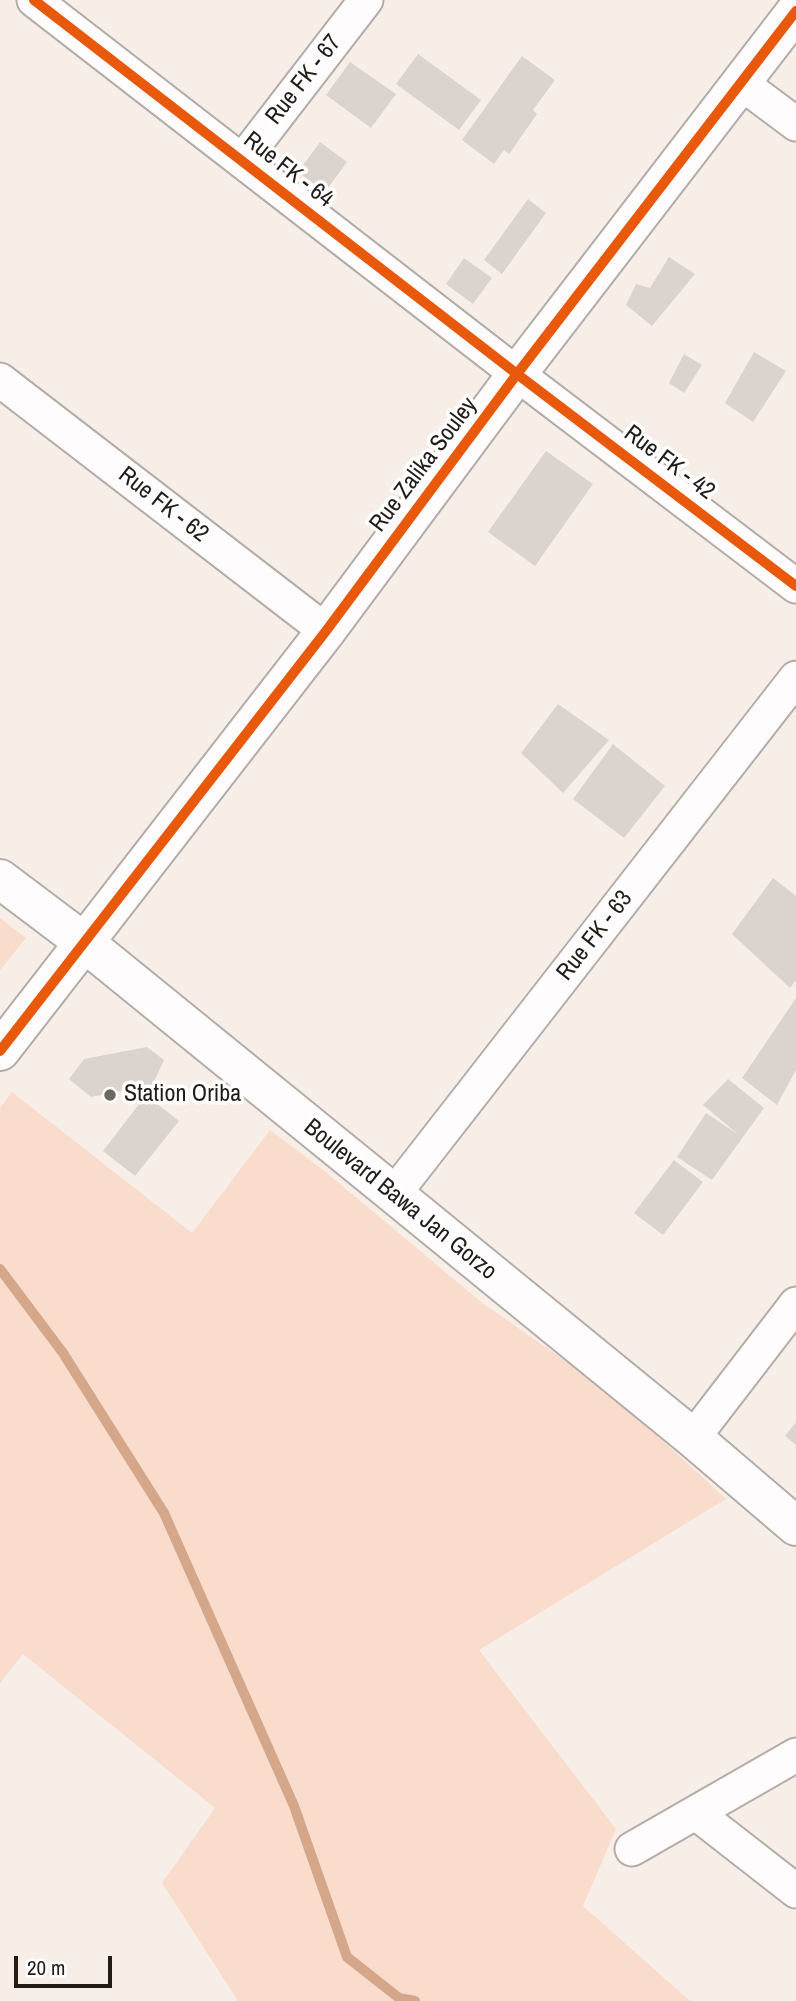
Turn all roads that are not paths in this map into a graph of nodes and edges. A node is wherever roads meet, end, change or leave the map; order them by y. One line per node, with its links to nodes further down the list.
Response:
1 (34, 0): 6 (street, Rue FK - 64)
2 (366, 0): 6 (street, Rue FK - 67)
3 (796, 11): 4 (street, Rue Zalika Souley)
4 (741, 83): 5 (street); 7 (street, Rue Zalika Souley)
5 (796, 124)
6 (242, 161): 7 (street, Rue FK - 64)
7 (517, 374): 9 (street, Rue FK - 42); 10 (street, Rue Zalika Souley)
8 (0, 380): 10 (street, Rue FK - 62)
9 (796, 586)
10 (326, 631): 13 (street, Rue Zalika Souley)
11 (796, 678): 15 (street, Rue FK - 63)
12 (0, 879): 13 (street, Boulevard Bawa Jan Gorzo)
13 (85, 943): 14 (street, Rue Zalika Souley); 15 (street, Boulevard Bawa Jan Gorzo)
14 (0, 1051)
15 (394, 1194): 17 (street, Boulevard Bawa Jan Gorzo)
16 (796, 1304): 17 (street)
17 (693, 1438): 18 (street, Boulevard Bawa Jan Gorzo)
18 (796, 1526)
19 (796, 1755): 20 (street)
20 (696, 1813): 21 (street); 22 (street)
21 (632, 1849)
22 (796, 1891)

